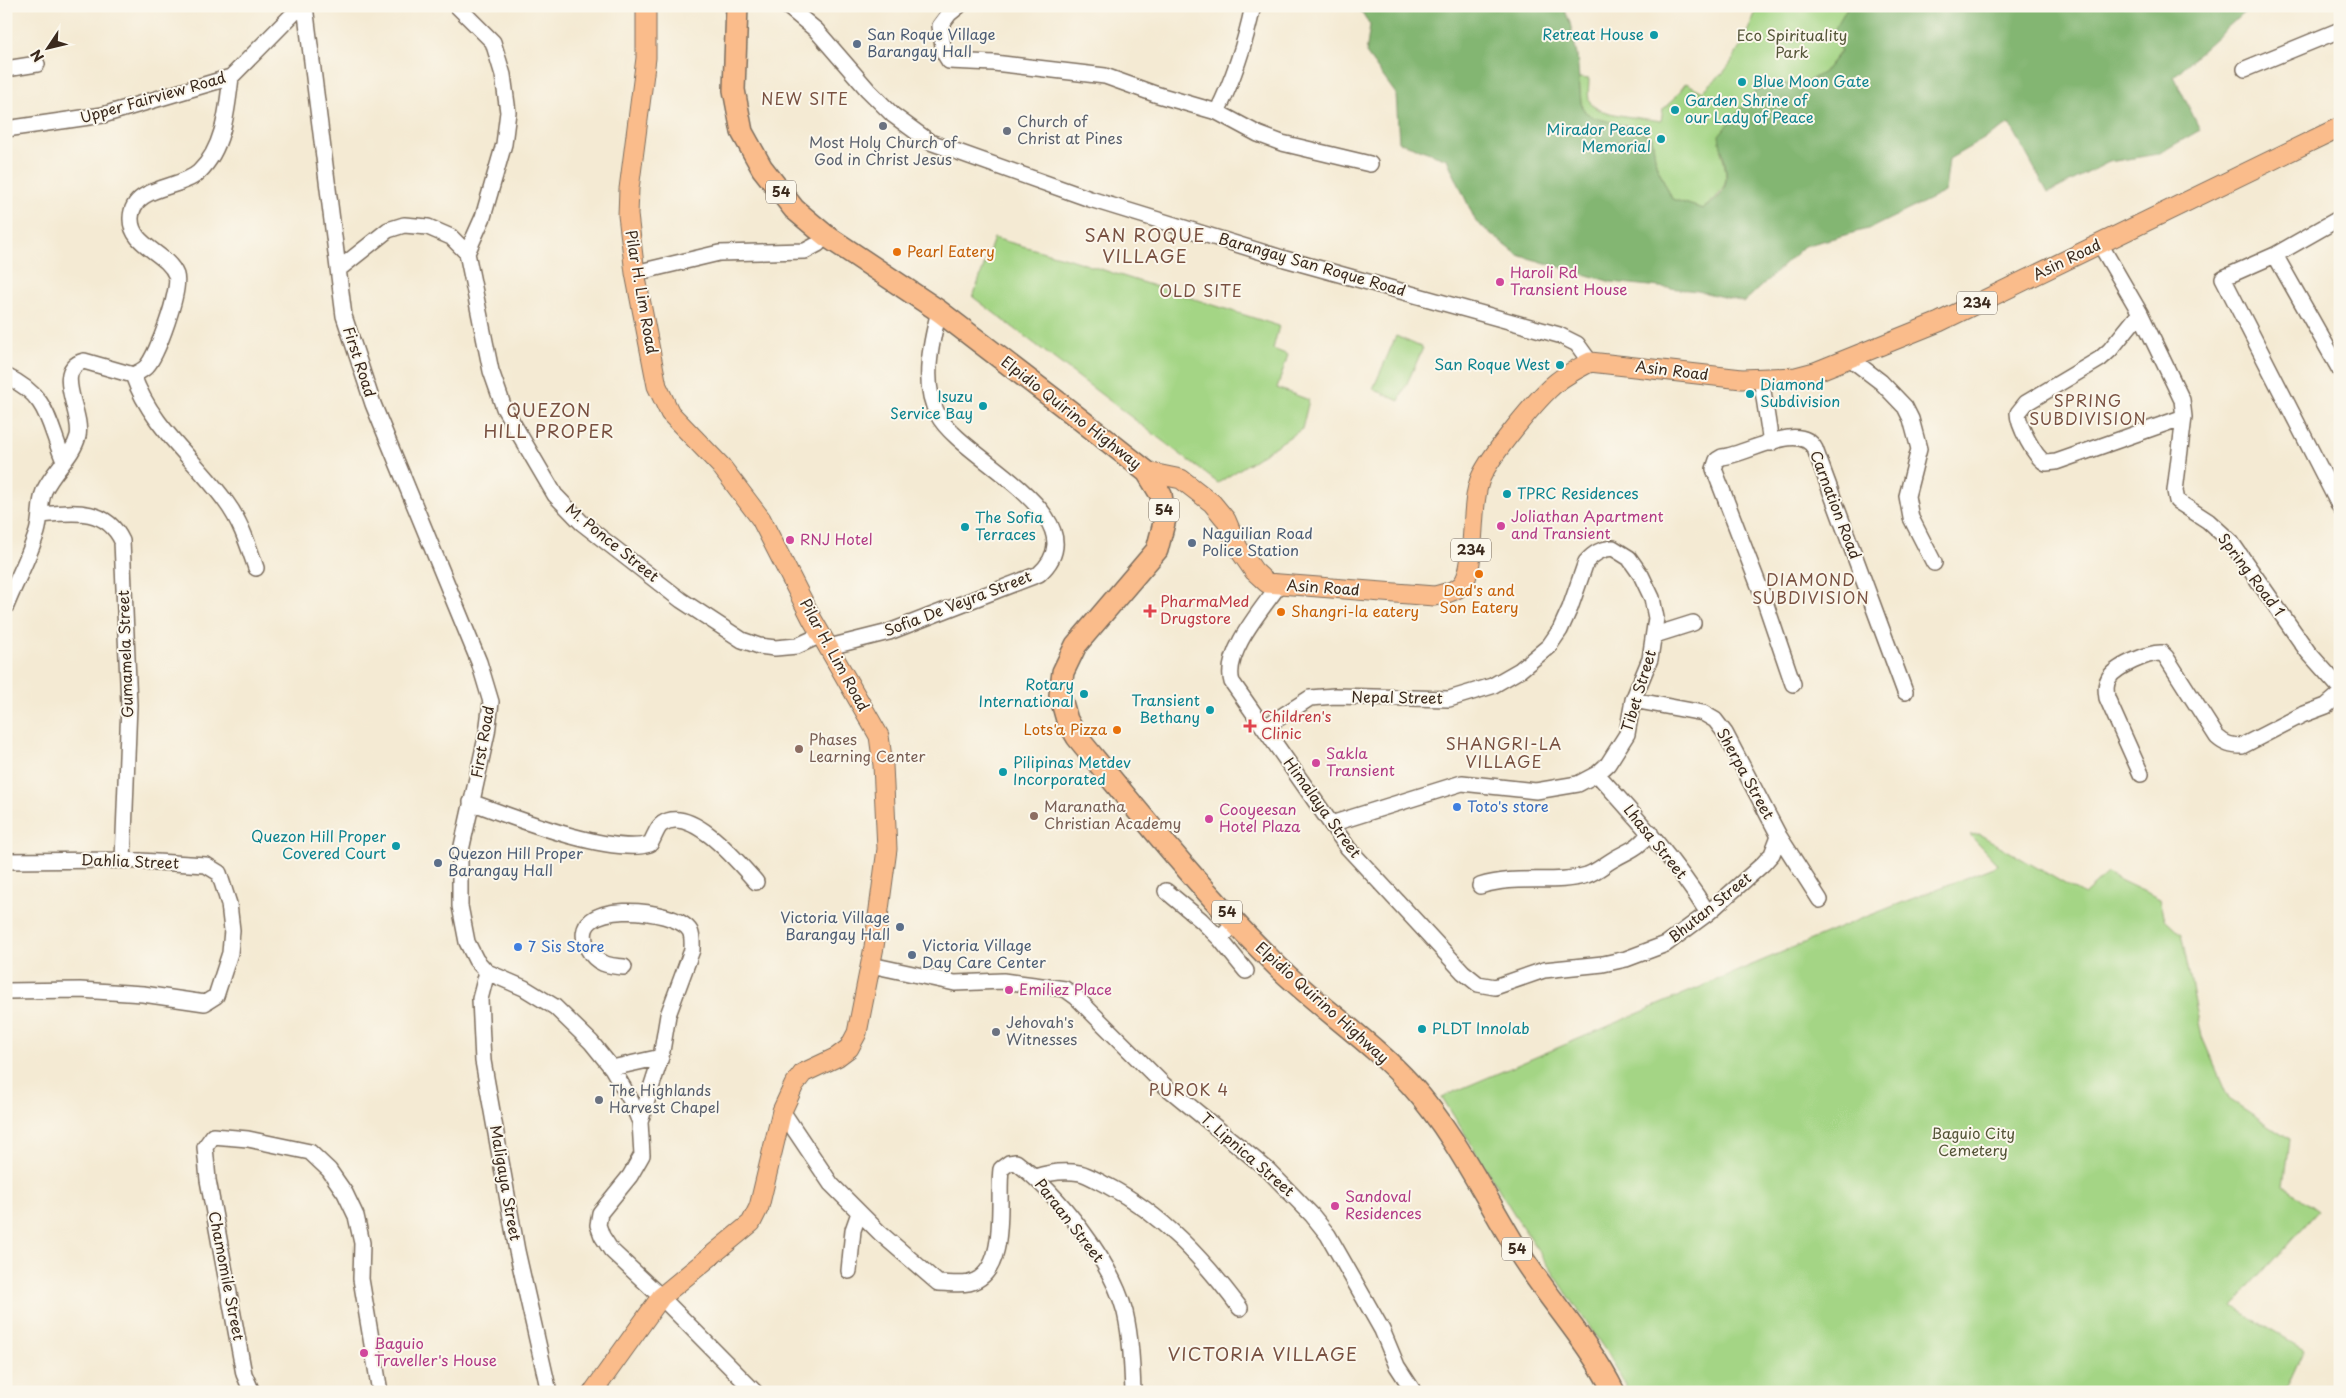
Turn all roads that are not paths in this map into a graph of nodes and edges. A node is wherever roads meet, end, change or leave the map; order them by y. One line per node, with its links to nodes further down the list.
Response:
1 (303, 6): 12 (street, Upper Fairview Road); 22 (street, First Road)
2 (458, 6): 20 (street)
3 (646, 6): 23 (main road, Pilar H. Lim Road)
4 (737, 6): 18 (highway, Elpidio Quirino Highway / 54)
5 (786, 6): 27 (street, Barangay San Roque Road)
6 (959, 6): 13 (street)
7 (1253, 6): 13 (street)
8 (2340, 30): 11 (street)
9 (37, 64): 10 (street)
10 (6, 69)
11 (2245, 69)
12 (231, 77): 15 (street, Upper Fairview Road); 29 (street)
13 (1217, 112): 16 (street)
14 (2340, 126): 19 (main road, Asin Road / 234)
15 (6, 129)
16 (1370, 164)
17 (2338, 224): 21 (street)
18 (825, 235): 23 (street); 24 (highway, Elpidio Quirino Highway / 54)
19 (2100, 244): 25 (street, Spring Road 1); 26 (main road, Asin Road / 234)
20 (468, 253): 22 (street); 45 (street, M. Ponce Street)
21 (2275, 255): 28 (street); 36 (street)
22 (339, 269): 54 (street, First Road)
23 (635, 273): 45 (main road, Pilar H. Lim Road)
24 (939, 311): 35 (highway, Elpidio Quirino Highway / 54); 45 (street, Sofia De Veyra Street)
25 (2140, 313): 32 (street, Spring Road 1); 32 (street)
26 (1851, 359): 31 (main road, Asin Road / 234); 39 (street)
27 (1590, 362): 31 (main road, Asin Road / 234); 41 (main road, Asin Road / 234)
28 (2340, 370)
29 (133, 375): 34 (street); 40 (street)
30 (6, 376): 34 (street)
31 (1762, 378): 33 (street)
32 (2184, 417): 47 (street, Spring Road 1)
33 (1771, 443): 46 (street, Carnation Road); 48 (street, Carnation Road)
34 (64, 461): 37 (street)
35 (1147, 472): 41 (main road, Asin Road / 234); 65 (highway, Elpidio Quirino Highway / 54)
36 (2340, 507)
37 (41, 515): 42 (street); 58 (street, Gumamela Street)
38 (1613, 548): 44 (street, Tibet Street); 51 (street, Nepal Street)
39 (1934, 563)
40 (256, 568)
41 (1279, 585): 51 (street, Himalaya Street)
42 (6, 606)
43 (1693, 623): 44 (street)
44 (1655, 635): 50 (street, Tibet Street)
45 (825, 641): 67 (main road, Pilar H. Lim Road)
46 (1793, 684)
47 (2340, 688)
48 (1905, 692)
49 (2340, 694): 53 (street)
50 (1633, 700): 52 (street, Tibet Street); 57 (street, Sherpa Street)
51 (1265, 727): 55 (street, Himalaya Street)
52 (1597, 774): 55 (street, Tibet Street); 56 (street, Lhasa Street)
53 (2142, 774)
54 (472, 802): 60 (street); 70 (street, First Road)
55 (1330, 824): 71 (street, Himalaya Street)
56 (1650, 832): 61 (street); 64 (street, Lhasa Street)
57 (1779, 836): 63 (street, Sherpa Street); 64 (street, Bhutan Street)
58 (123, 860): 59 (street, Dahlia Street); 72 (street, Dahlia Street)
59 (6, 861)
60 (756, 882)
61 (1480, 886)
62 (1166, 891): 66 (street)
63 (1820, 900)
64 (1708, 913): 71 (street, Bhutan Street)
65 (1236, 922): 66 (street); 89 (highway, Elpidio Quirino Highway / 54)
66 (1220, 939): 69 (street)
67 (871, 964): 75 (main road, Pilar H. Lim Road); 88 (street, T. Lipnica Street)
68 (624, 967): 73 (street)
69 (1246, 971)
70 (487, 972): 74 (street, First Road); 84 (street, Maligaya Street)
71 (1478, 984)
72 (6, 991)
73 (661, 1057): 74 (street); 76 (street)
74 (612, 1068): 76 (street, First Road)
75 (782, 1110): 78 (street, Paraan Street); 80 (main road, Pilar H. Lim Road)
76 (640, 1122): 80 (street, First Road)
77 (1034, 1177): 78 (street, Paraan Street); 81 (street); 87 (street, Paraan Street)
78 (859, 1213): 79 (street)
79 (849, 1271)
80 (661, 1297): 85 (main road, Pilar H. Lim Road); 86 (street, First Road)
81 (1240, 1308)
82 (252, 1392): 83 (street, Chamomile Street)
83 (380, 1392)
84 (549, 1392)
85 (593, 1392)
86 (755, 1392)
87 (1133, 1392)
88 (1414, 1392)
89 (1614, 1392)

